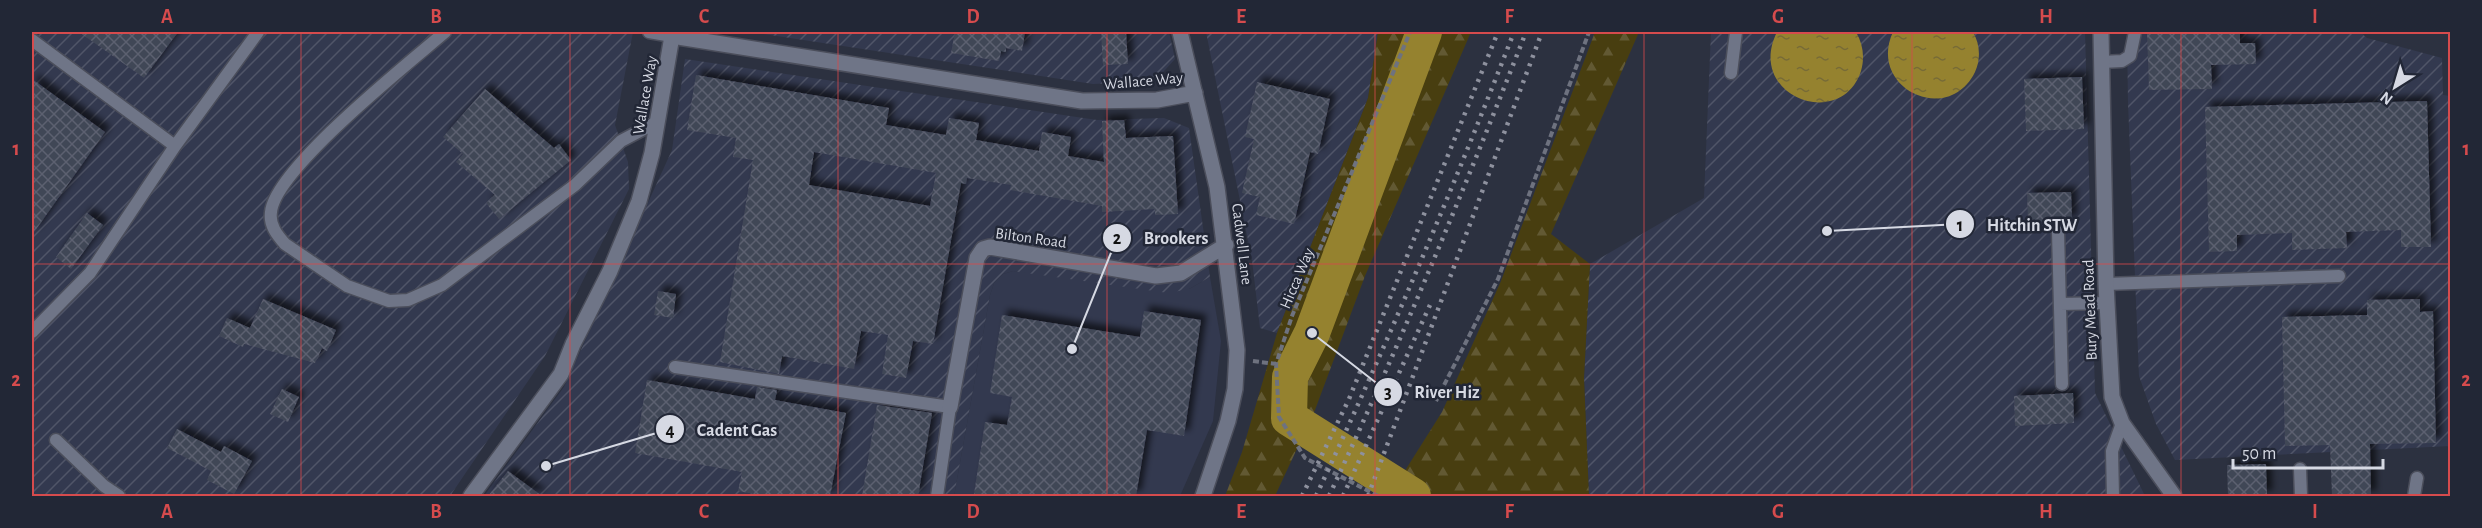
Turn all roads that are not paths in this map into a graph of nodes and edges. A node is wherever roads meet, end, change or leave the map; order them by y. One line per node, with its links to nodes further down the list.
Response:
1 (258, 32): 14 (lane)
2 (445, 32): 13 (lane)
3 (649, 32): 8 (lane)
4 (1180, 32): 12 (street, Cadwell Lane)
5 (1736, 32): 11 (lane)
6 (2101, 32): 10 (street, Bury Mead Road)
7 (2135, 32): 10 (lane)
8 (672, 36): 12 (street, Wallace Way); 13 (street, Wallace Way)
9 (32, 40): 14 (lane)
10 (2102, 62): 18 (street, Bury Mead Road)
11 (1731, 73)
12 (1196, 93): 16 (street, Cadwell Lane)
13 (657, 122): 30 (street, Wallace Way)
14 (175, 146): 21 (lane)
15 (2058, 232): 20 (lane)
16 (1226, 245): 24 (street, Bilton Road); 32 (street, Cadwell Lane)
17 (2339, 276): 18 (lane)
18 (2106, 284): 19 (street, Bury Mead Road)
19 (2107, 303): 20 (lane); 25 (street, Bury Mead Road)
20 (2060, 304): 23 (lane)
21 (32, 332)
22 (675, 367): 24 (lane)
23 (2062, 384)
24 (950, 407): 31 (lane)
25 (2122, 423): 33 (lane); 34 (street, Bury Mead Road)
26 (56, 440): 29 (lane)
27 (2300, 469): 35 (lane)
28 (2417, 478): 36 (lane)
29 (119, 496)
30 (471, 496)
31 (937, 496)
32 (1203, 496)
33 (2114, 496)
34 (2174, 496)
35 (2301, 496)
36 (2414, 496)

